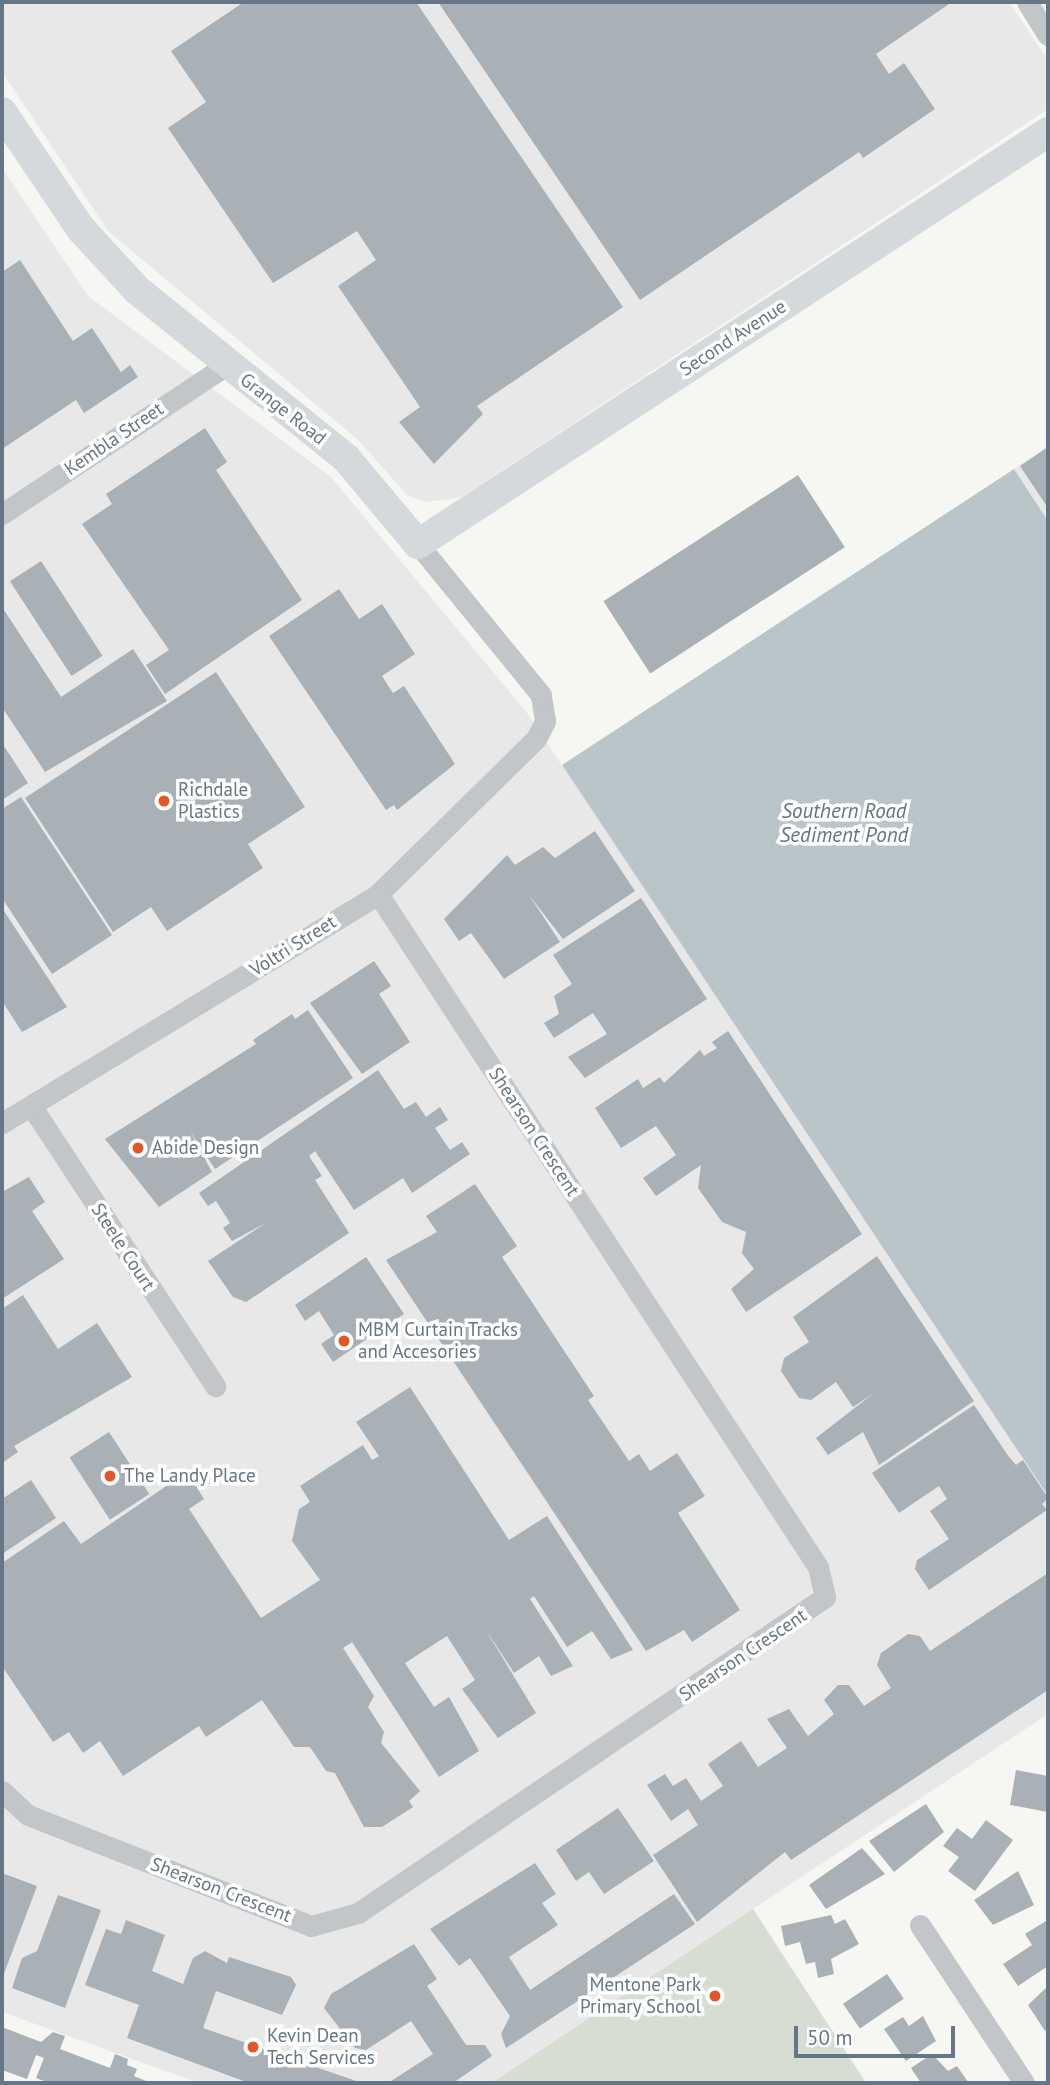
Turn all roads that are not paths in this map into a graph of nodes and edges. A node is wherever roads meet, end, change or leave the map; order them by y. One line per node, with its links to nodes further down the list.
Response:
1 (1027, 2): 2 (street)
2 (1048, 35)
3 (2, 112): 5 (main road, Grange Road)
4 (1048, 132): 7 (main road, Second Avenue)
5 (226, 365): 6 (street, Kembla Street); 7 (main road, Grange Road)
6 (2, 514)
7 (418, 544): 8 (street, Grange Road)
8 (545, 720): 9 (street, Voltri Street)
9 (378, 894): 10 (street, Voltri Street); 13 (street, Shearson Crescent)
10 (32, 1107): 11 (street, Voltri Street); 12 (street, Steele Court)
11 (2, 1124)
12 (215, 1386)
13 (2, 1791)
14 (920, 1925): 15 (street)
15 (1024, 2083)

